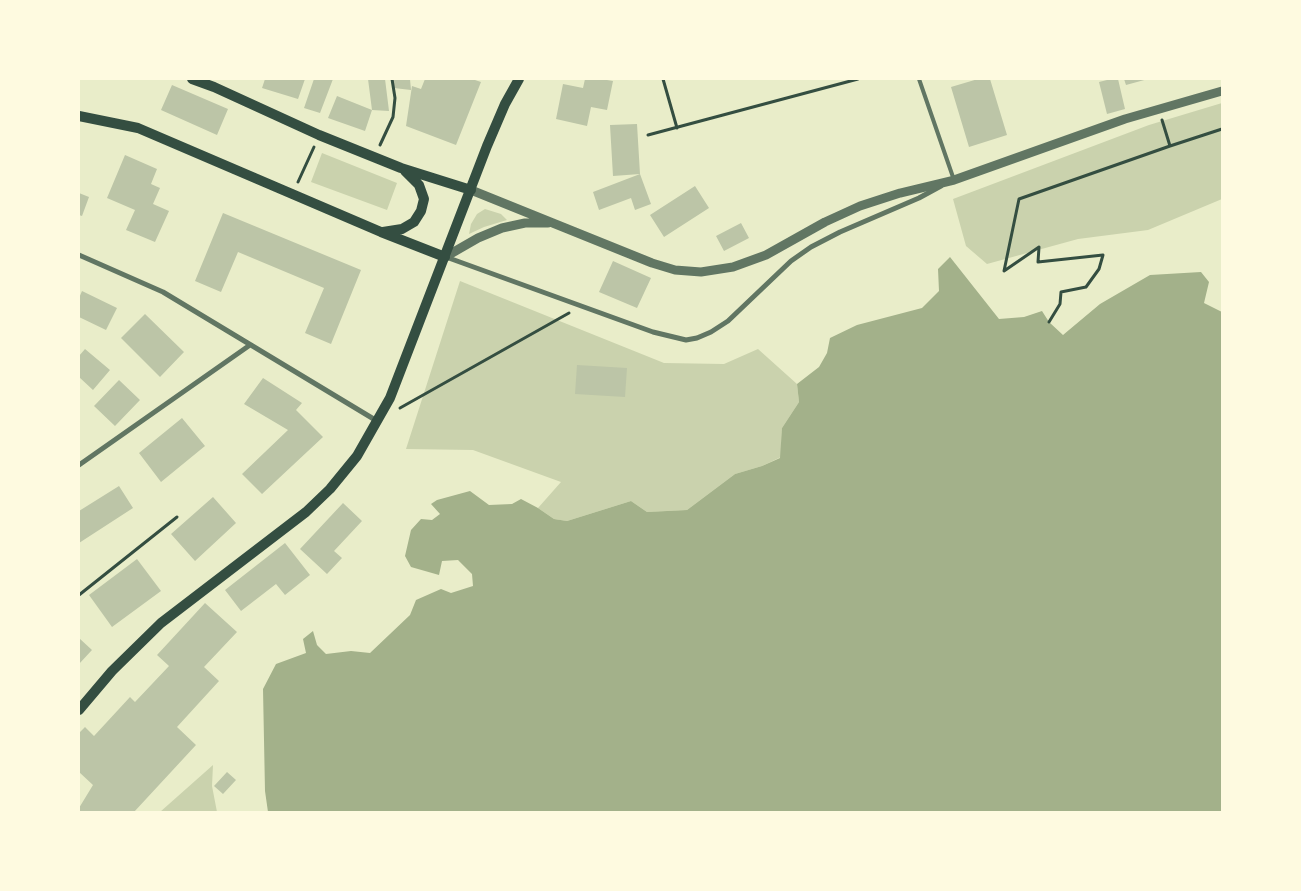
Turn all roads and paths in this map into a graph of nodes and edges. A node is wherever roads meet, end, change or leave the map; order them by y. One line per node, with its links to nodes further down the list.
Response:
1 (192, 79): 11 (main road)
2 (392, 79): 13 (path)
3 (519, 79): 16 (main road)
4 (663, 79): 9 (path)
5 (858, 79): 9 (path)
6 (919, 79): 15 (lane)
7 (1222, 91): 15 (street)
8 (79, 116): 17 (main road)
9 (677, 128): 12 (path)
10 (1222, 129): 23 (path)
11 (320, 135): 13 (main road); 17 (path)
12 (648, 135)
13 (375, 157): 14 (main road)
14 (401, 168): 16 (main road); 19 (main road)
15 (954, 180): 18 (street); 21 (street)
16 (471, 190): 18 (street); 21 (main road)
17 (292, 194): 19 (main road)
18 (551, 222): 21 (street)
19 (381, 232): 21 (main road)
20 (79, 255): 24 (street)
21 (445, 256): 25 (main road)
22 (572, 311): 25 (path)
23 (1049, 322)
24 (250, 344): 25 (street); 26 (street)
25 (377, 421): 29 (main road)
26 (79, 465)
27 (177, 517): 28 (path)
28 (79, 595)
29 (79, 710)

